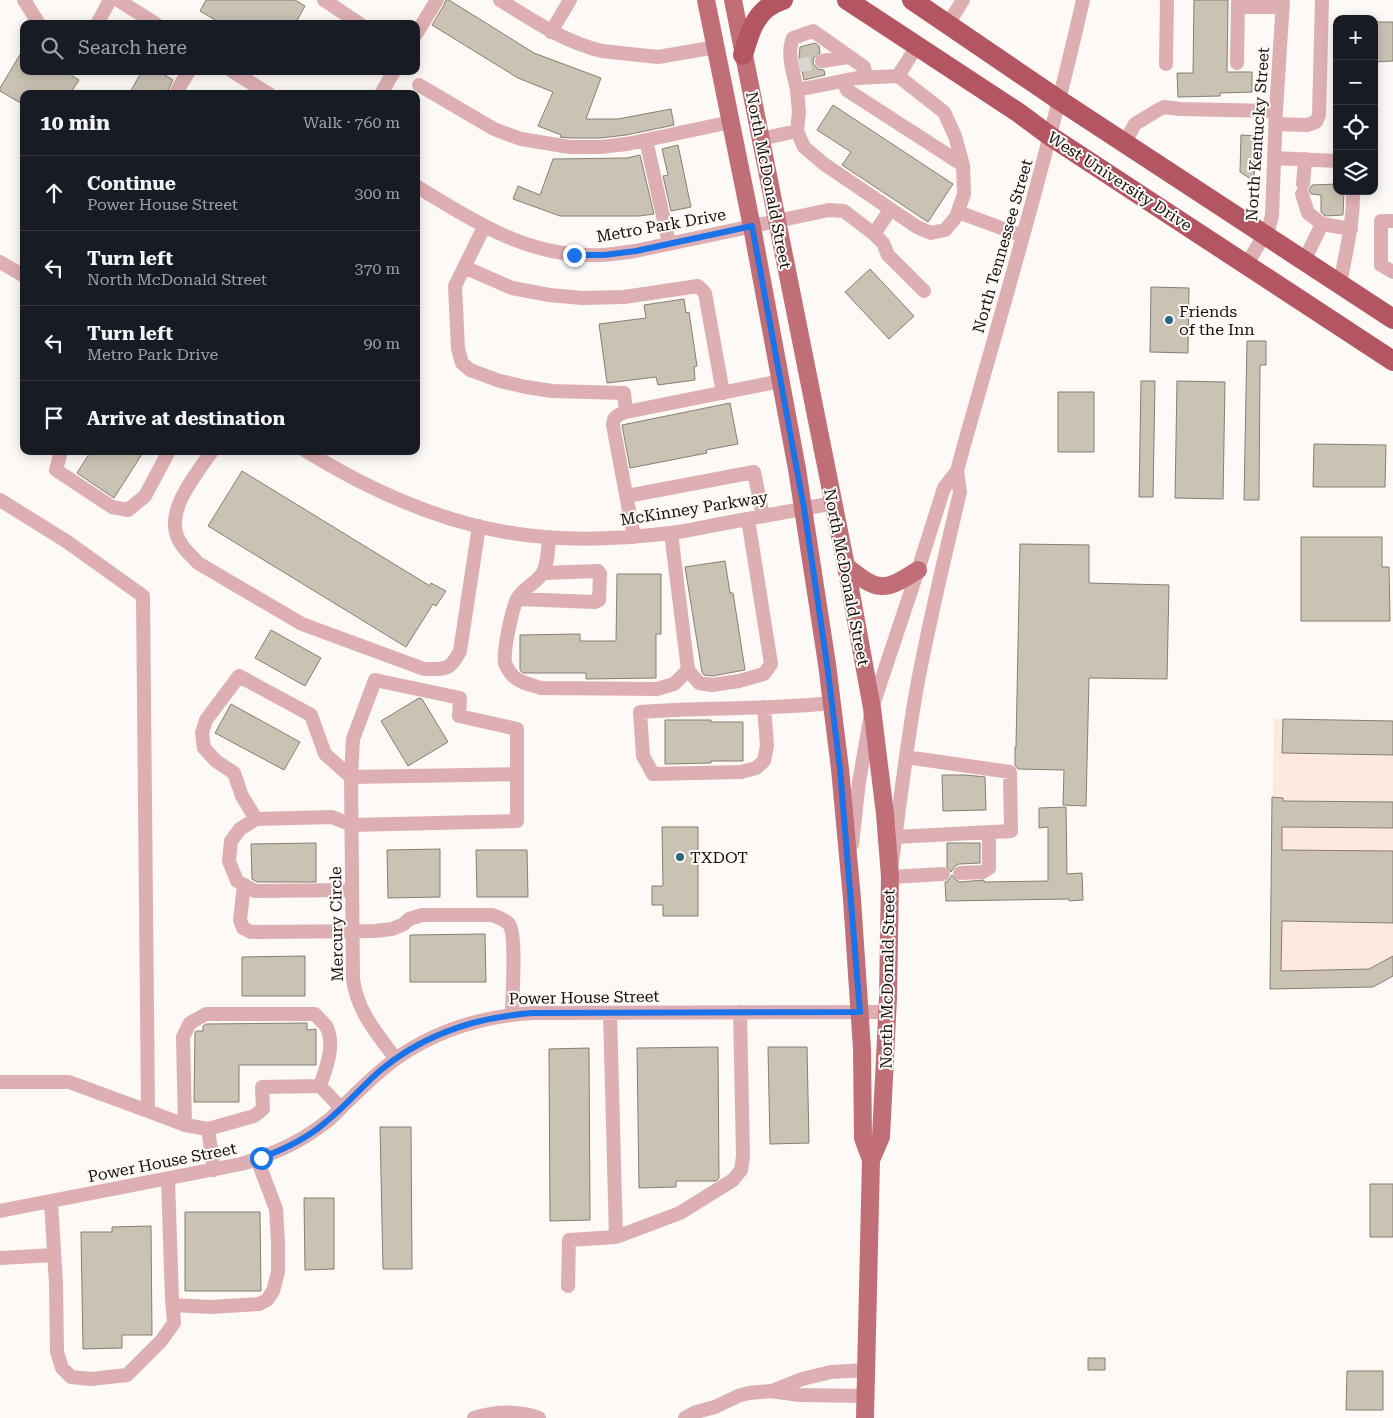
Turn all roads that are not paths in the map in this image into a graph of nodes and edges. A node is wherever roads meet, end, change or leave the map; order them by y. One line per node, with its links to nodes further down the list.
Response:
1 (24, 0): 20 (street)
2 (110, 0): 21 (street)
3 (118, 0): 22 (street)
4 (324, 0): 23 (street)
5 (437, 0): 26 (street)
6 (500, 0): 27 (street)
7 (570, 0): 27 (street)
8 (706, 0): 29 (main road, North McDonald Street)
9 (733, 0): 30 (main road, North McDonald Street)
10 (783, 0): 30 (highway)
11 (831, 0): 24 (highway)
12 (847, 0): 24 (highway, West University Drive)
13 (912, 0): 25 (highway)
14 (963, 0): 25 (street)
15 (1083, 0): 46 (street, North Tennessee Street)
16 (1167, 0): 34 (street)
17 (1322, 0): 47 (street)
18 (1283, 3): 19 (street); 47 (street, North Kentucky Street)
19 (1238, 4): 33 (street)
20 (36, 20)
21 (98, 20)
22 (150, 20)
23 (354, 20)
24 (878, 20): 28 (highway, West University Drive)
25 (948, 24): 46 (highway)
26 (420, 28)
27 (551, 32): 29 (street)
28 (917, 46): 38 (street); 50 (highway, West University Drive)
29 (716, 48): 48 (main road, North McDonald Street)
30 (743, 55): 51 (main road, North McDonald Street)
31 (848, 57): 32 (street); 39 (street); 45 (street)
32 (822, 61)
33 (1237, 63)
34 (1166, 64)
35 (187, 75): 42 (street)
36 (238, 75): 43 (street)
37 (392, 75): 44 (street)
38 (898, 76): 39 (street); 57 (street)
39 (866, 77): 40 (street)
40 (843, 81): 45 (street); 57 (street)
41 (419, 85): 52 (street)
42 (177, 90)
43 (263, 90)
44 (383, 90)
45 (797, 90): 49 (street)
46 (1060, 100): 50 (street, North Tennessee Street); 53 (highway)
47 (1276, 117): 53 (street); 54 (street, North Kentucky Street)
48 (731, 122): 52 (street); 65 (main road, North McDonald Street)
49 (797, 131): 51 (street); 60 (street)
50 (1050, 136): 70 (street, North Tennessee Street); 74 (highway, West University Drive)
51 (760, 138): 62 (main road, North McDonald Street)
52 (646, 140): 71 (street)
53 (1125, 142): 69 (highway)
54 (1274, 158): 55 (street); 69 (street, North Kentucky Street)
55 (1305, 159): 56 (street); 64 (street)
56 (1333, 160)
57 (962, 165): 61 (street)
58 (420, 188): 66 (street, Metro Park Drive)
59 (1353, 195): 67 (street)
60 (890, 210): 61 (street); 68 (street)
61 (958, 212): 70 (street)
62 (777, 221): 65 (street, Metro Park Drive); 68 (street, Metro Park Drive); 92 (main road, North McDonald Street)
63 (1393, 221): 76 (street)
64 (1322, 224): 67 (street); 72 (street)
65 (752, 226): 71 (street, Metro Park Drive); 82 (main road, North McDonald Street)
66 (484, 227): 71 (street, Metro Park Drive); 75 (street)
67 (1351, 229): 78 (street)
68 (874, 234): 79 (street, Metro Park Drive)
69 (1265, 234): 72 (highway); 74 (street, North Kentucky Street)
70 (1023, 236): 89 (street, North Tennessee Street)
71 (669, 244)
72 (1304, 261): 78 (highway)
73 (0, 262): 77 (street)
74 (1247, 264): 81 (highway, West University Drive)
75 (464, 268): 83 (street); 84 (street)
76 (1393, 272)
77 (20, 274)
78 (1340, 285): 80 (highway)
79 (924, 291)
80 (1392, 317)
81 (1393, 361)
82 (781, 381): 83 (street); 93 (main road, North McDonald Street)
83 (723, 393): 84 (street)
84 (626, 412): 90 (street)
85 (60, 455): 86 (street)
86 (167, 455)
87 (209, 455): 96 (street)
88 (313, 455): 96 (street, McKinney Parkway)
89 (957, 471): 101 (street); 108 (street)
90 (626, 496): 94 (street); 99 (street)
91 (0, 500): 131 (street)
92 (834, 503): 93 (street, McKinney Parkway); 100 (main road, North McDonald Street)
93 (804, 508): 94 (street, McKinney Parkway); 105 (main road, North McDonald Street)
94 (762, 516): 95 (street, McKinney Parkway)
95 (748, 519): 97 (street, McKinney Parkway); 104 (street)
96 (479, 526): 98 (street, McKinney Parkway)
97 (671, 533): 99 (street, McKinney Parkway); 104 (street)
98 (549, 537): 99 (street, McKinney Parkway); 102 (street)
99 (634, 537)
100 (846, 566): 101 (main road); 107 (main road, North McDonald Street)
101 (918, 570): 107 (street)
102 (543, 573): 103 (street); 103 (street)
103 (517, 599): 104 (street)
104 (688, 670)
105 (831, 703): 106 (street); 115 (main road, North McDonald Street)
106 (764, 707): 106 (street)
107 (872, 708): 115 (street); 118 (main road, North McDonald Street)
108 (906, 756): 113 (street); 114 (street)
109 (517, 774): 110 (street); 110 (street, Mercury Circle); 112 (street)
110 (351, 777): 111 (street); 112 (street, Mercury Circle)
111 (256, 819): 112 (street); 119 (street)
112 (352, 825): 120 (street, Mercury Circle)
113 (988, 832): 114 (street); 116 (street)
114 (896, 837): 118 (street)
115 (849, 870): 124 (main road, North McDonald Street)
116 (960, 873)
117 (943, 874): 118 (street)
118 (890, 877): 125 (main road, North McDonald Street)
119 (244, 885): 120 (street); 121 (street)
120 (352, 890): 121 (street, Mercury Circle)
121 (353, 931): 126 (street); 127 (street, Mercury Circle)
122 (610, 1012): 123 (street, Power House Street); 126 (street, Power House Street); 140 (street)
123 (740, 1012): 124 (street, Power House Street); 140 (street)
124 (860, 1012): 125 (street, Power House Street); 135 (main road, North McDonald Street)
125 (887, 1012): 135 (main road, North McDonald Street)
126 (512, 1014): 127 (street, Power House Street)
127 (396, 1059): 130 (street, Power House Street)
128 (0, 1082): 131 (street)
129 (320, 1086): 130 (street); 132 (street); 133 (street)
130 (341, 1108): 134 (street, Power House Street)
131 (148, 1111): 132 (street)
132 (185, 1125): 133 (street)
133 (208, 1129): 136 (street)
134 (257, 1159): 136 (street, Power House Street); 144 (street)
135 (871, 1160): 145 (main road, North McDonald Street)
136 (214, 1170): 137 (street, Power House Street)
137 (168, 1179): 138 (street, Power House Street); 144 (street)
138 (50, 1202): 139 (street, Power House Street); 141 (street)
139 (0, 1211)
140 (616, 1237): 143 (street)
141 (54, 1256): 142 (street); 144 (street)
142 (0, 1258)
143 (568, 1286)
144 (172, 1305)
145 (866, 1370): 146 (street); 147 (main road, North McDonald Street)
146 (772, 1391): 147 (street); 148 (street)
147 (866, 1396): 153 (main road, North McDonald Street)
148 (724, 1402): 151 (street); 152 (street)
149 (474, 1418): 150 (street)
150 (539, 1418)
151 (685, 1418)
152 (713, 1418)
153 (865, 1418)

